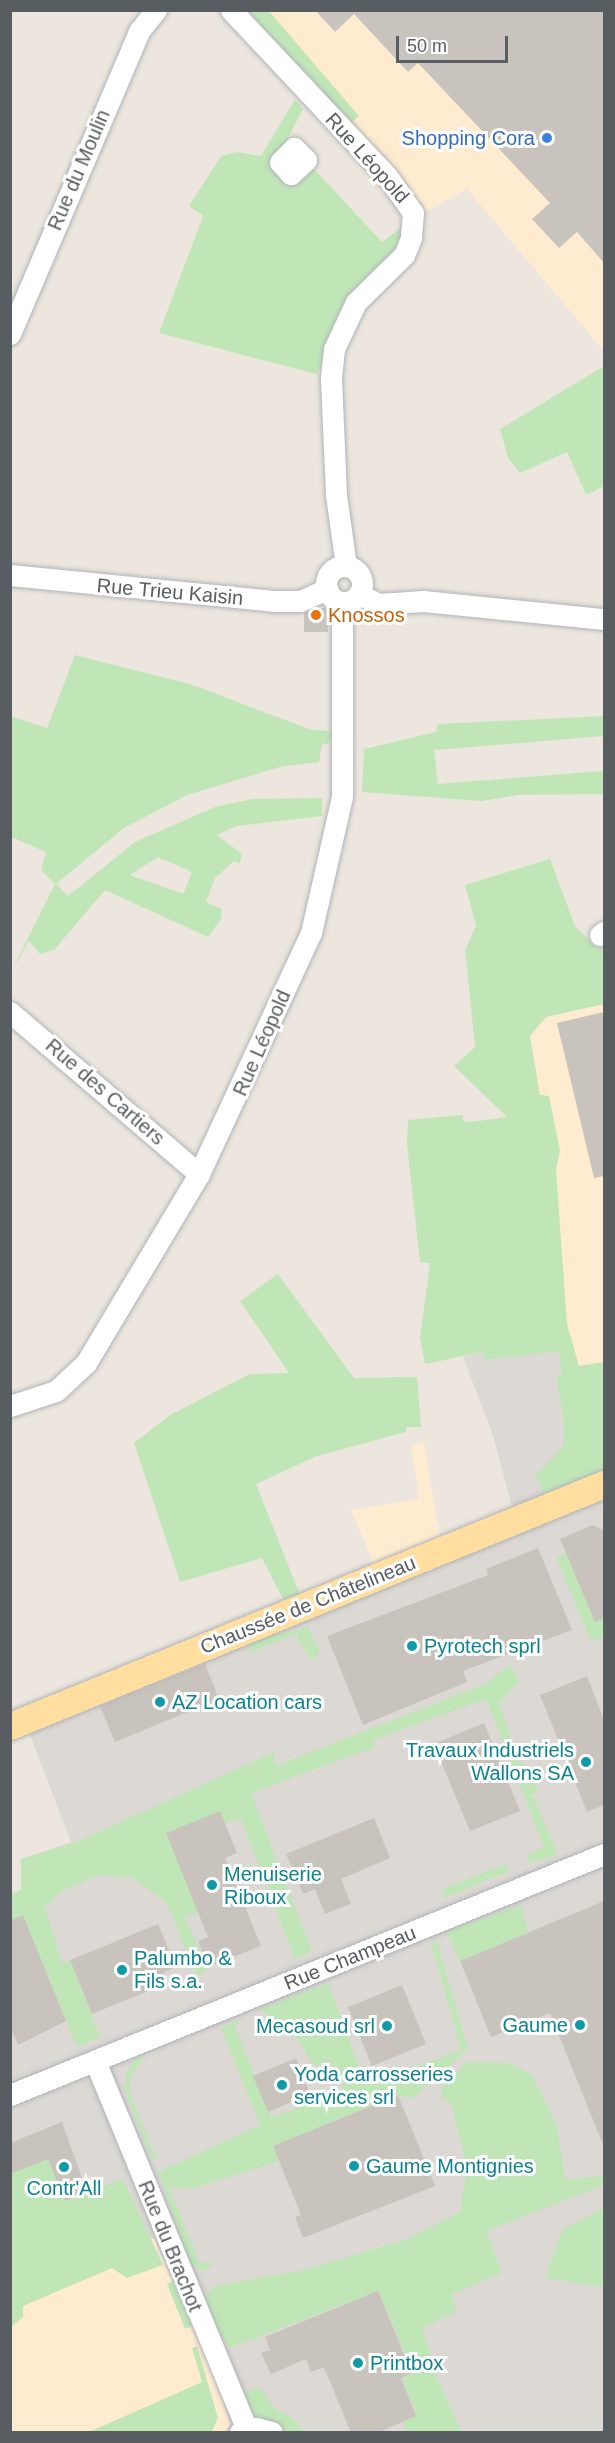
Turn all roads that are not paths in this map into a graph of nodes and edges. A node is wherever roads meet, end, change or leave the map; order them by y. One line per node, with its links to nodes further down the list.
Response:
1 (156, 10): 3 (street, Rue du Moulin)
2 (231, 10): 4 (street, Rue Léopold)
3 (10, 334)
4 (346, 566): 6 (street); 6 (street, Rue Léopold)
5 (10, 575): 6 (street, Rue Trieu Kaisin)
6 (342, 595): 7 (street); 9 (street, Rue Léopold)
7 (604, 619)
8 (10, 1012): 9 (street, Rue des Cartiers)
9 (199, 1174): 10 (street, Rue Léopold)
10 (10, 1406)
11 (604, 1484): 12 (main road, Chaussée de Châtelineau)
12 (10, 1726)
13 (604, 1854): 14 (street, Rue Champeau)
14 (95, 2061): 15 (street, Rue Champeau); 16 (street, Rue du Brachot)
15 (10, 2095)
16 (244, 2431): 17 (street)
17 (272, 2433)

